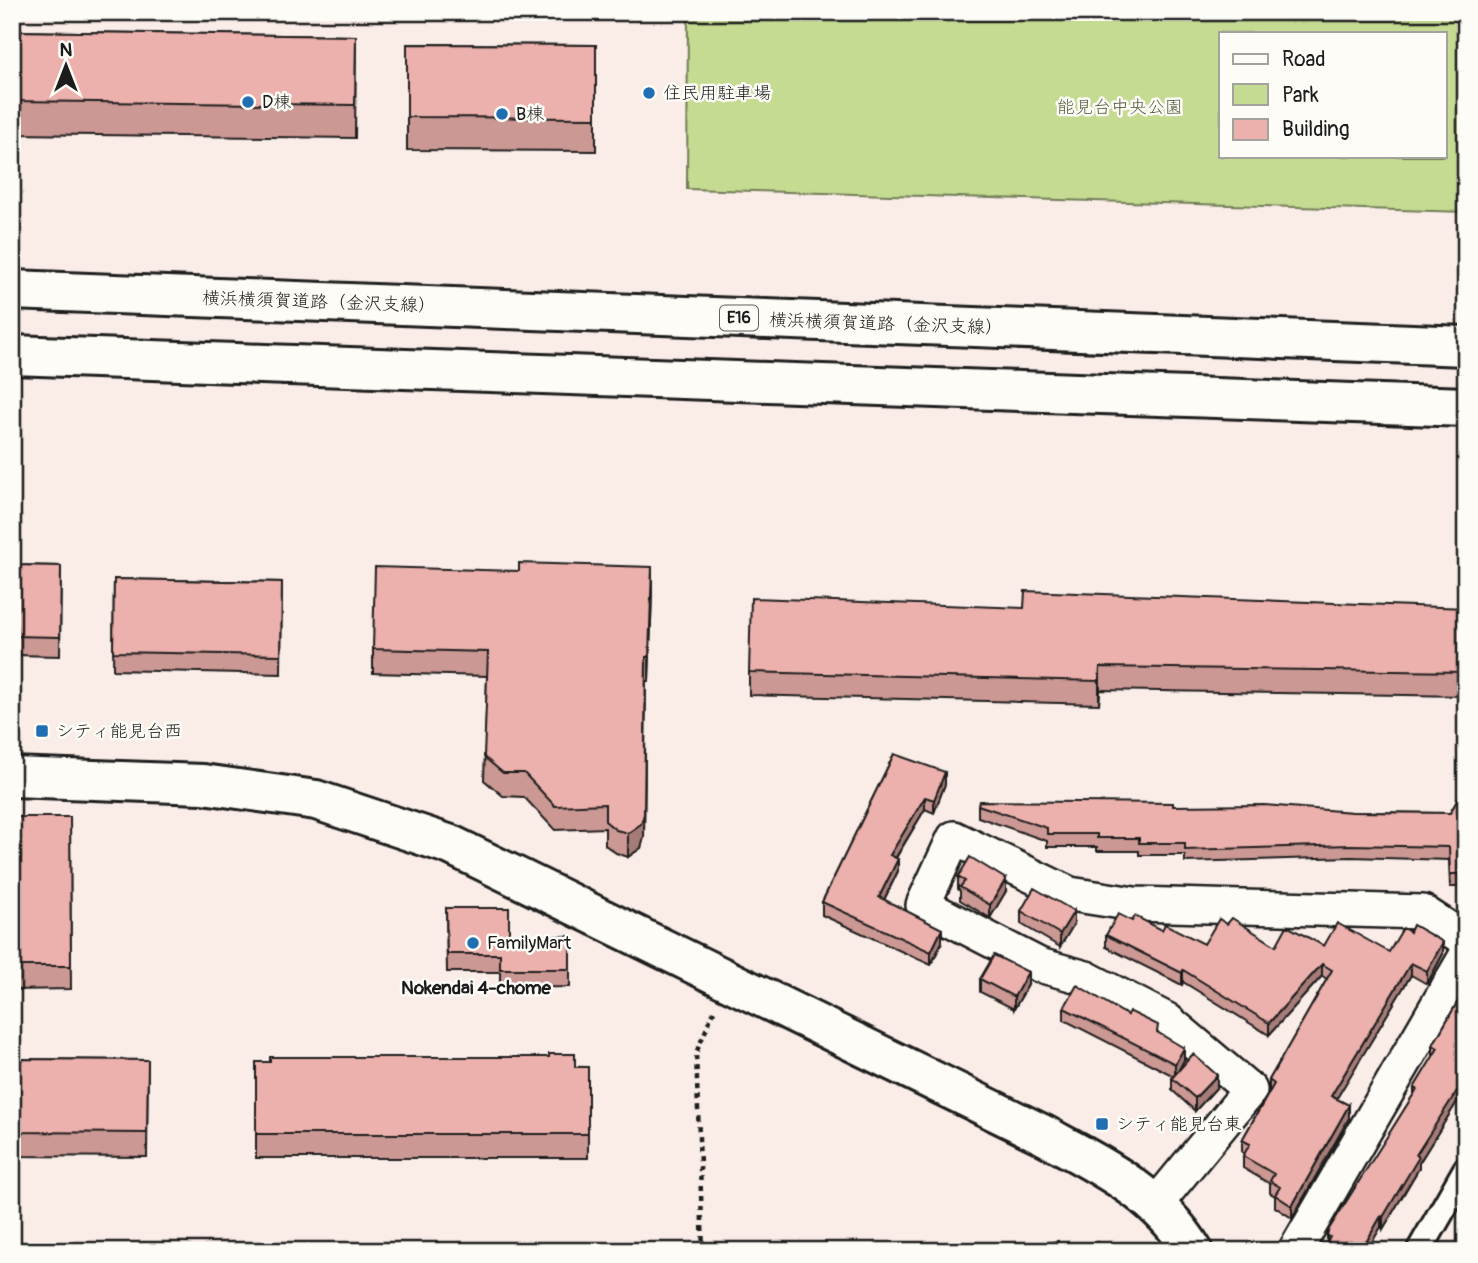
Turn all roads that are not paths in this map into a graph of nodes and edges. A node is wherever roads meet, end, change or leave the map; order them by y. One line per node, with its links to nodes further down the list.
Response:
1 (12, 290): 2 (main road, 横浜横須賀道路（金沢支線） / E16)
2 (1466, 346)
3 (12, 355): 4 (main road)
4 (1466, 407)
5 (12, 777): 9 (main road)
6 (1466, 940): 9 (street)
7 (1466, 956): 11 (street)
8 (1466, 1169): 12 (street)
9 (1157, 1203): 10 (main road)
10 (1193, 1251)
11 (1295, 1251)
12 (1419, 1251)

